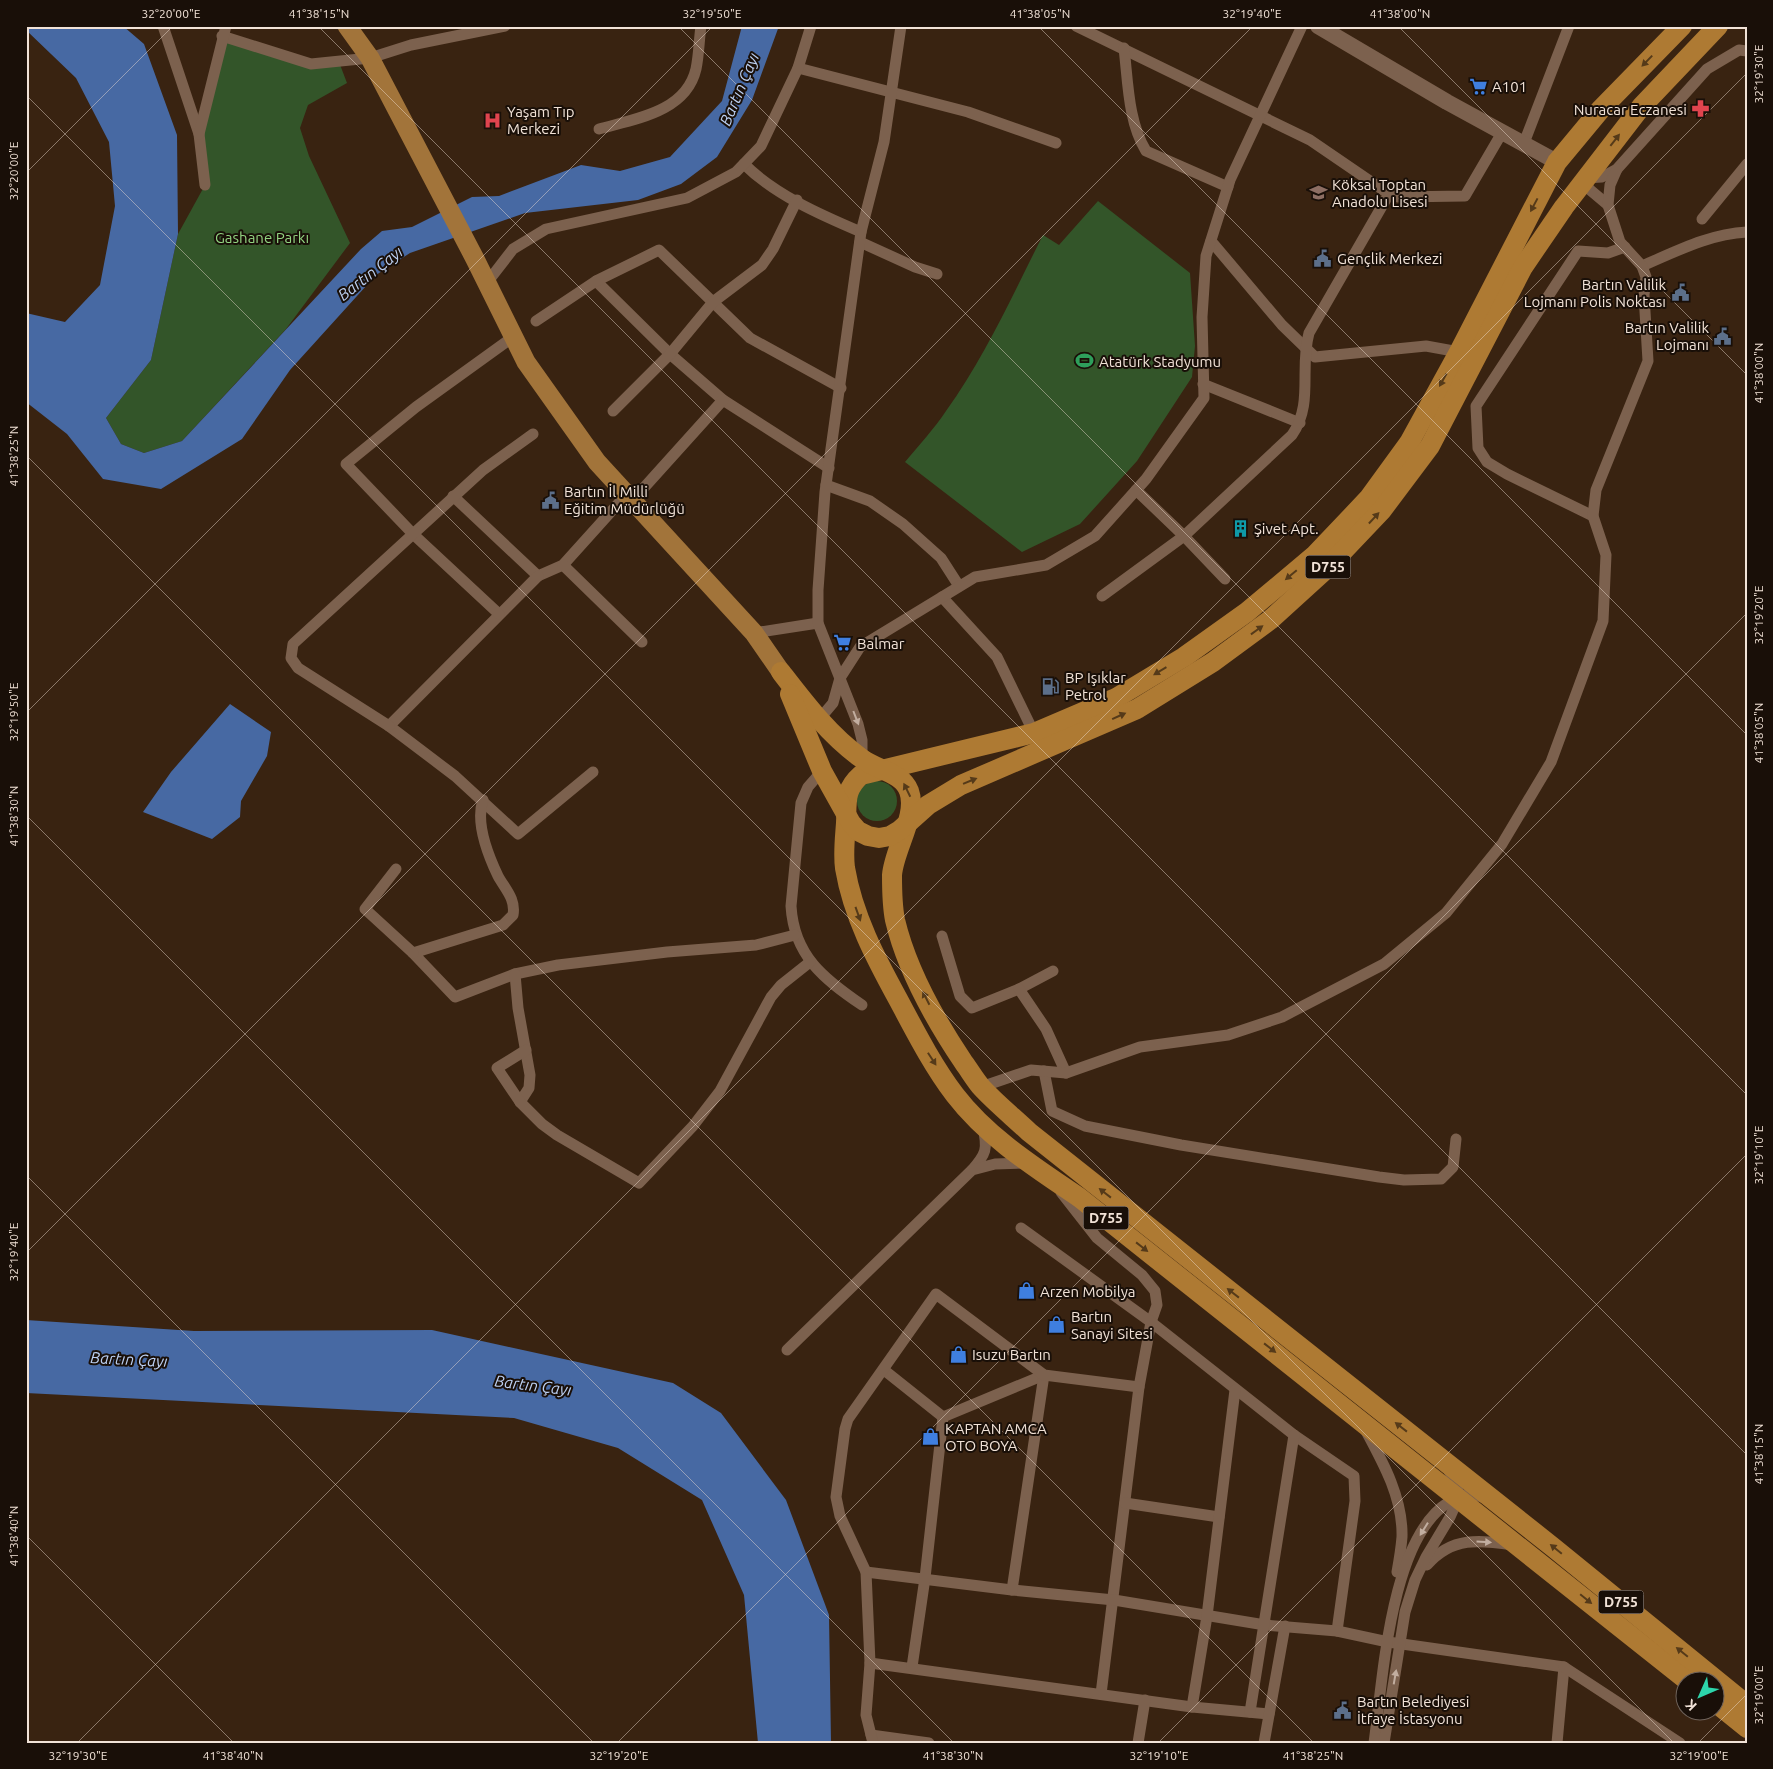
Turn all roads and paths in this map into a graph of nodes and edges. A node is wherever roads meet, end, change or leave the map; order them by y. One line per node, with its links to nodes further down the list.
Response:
1 (163, 26): 23 (street)
2 (505, 26): 13 (street)
3 (701, 26): 21 (street)
4 (811, 26): 18 (street)
5 (901, 26): 19 (street)
6 (1076, 26): 15 (street)
7 (1302, 26): 20 (street)
8 (1318, 26): 22 (main road)
9 (1569, 26): 25 (street)
10 (1682, 26): 26 (highway, D755, one-way to 26)
11 (1718, 26): 30 (highway, D755, one-way to 11)
12 (348, 27): 17 (main road)
13 (481, 30): 17 (street)
14 (224, 31): 17 (street); 23 (street)
15 (1124, 48): 20 (street); 32 (street)
16 (1747, 51): 29 (street)
17 (370, 58): 44 (main road)
18 (798, 68): 19 (street); 27 (street)
19 (891, 92): 24 (street); 38 (street)
20 (1261, 115): 32 (street); 33 (street)
21 (599, 129)
22 (1503, 131): 25 (main road); 33 (street)
23 (199, 134): 31 (street)
24 (1056, 142)
25 (1524, 143): 26 (main road)
26 (1557, 162): 30 (highway); 49 (highway, D755, one-way to 49)
27 (744, 164): 34 (street); 44 (street)
28 (1747, 164): 36 (street)
29 (1617, 169): 30 (street); 35 (street)
30 (1585, 178): 35 (street); 86 (highway, D755, one-way to 30)
31 (205, 185)
32 (1228, 187): 39 (street)
33 (1389, 194): 48 (street)
34 (797, 200): 38 (street); 45 (street)
35 (1608, 205): 40 (street)
36 (1702, 220)
37 (1747, 232): 41 (street)
38 (861, 237): 42 (street); 52 (street)
39 (1211, 241): 48 (street); 51 (street)
40 (1625, 247): 41 (street); 62 (street)
41 (1642, 266): 62 (street)
42 (937, 274)
43 (596, 281): 45 (street); 46 (street); 50 (street)
44 (486, 284): 47 (main road)
45 (714, 302): 50 (street); 52 (street)
46 (536, 321)
47 (513, 337): 61 (main road); 63 (street)
48 (1305, 349): 49 (street); 55 (street)
49 (1459, 352): 79 (highway, D755, one-way to 79)
50 (670, 354): 53 (street); 54 (street)
51 (1203, 384): 55 (street); 59 (street)
52 (841, 388): 57 (street)
53 (723, 400): 57 (street); 61 (street)
54 (613, 411)
55 (1300, 423): 64 (street)
56 (532, 434): 60 (street)
57 (829, 468): 58 (street)
58 (826, 485): 68 (street); 72 (street)
59 (1136, 490): 64 (street); 68 (street)
60 (453, 496): 63 (street); 66 (street)
61 (629, 498): 65 (street); 73 (main road)
62 (1594, 516): 98 (street)
63 (413, 534): 71 (street); 78 (street)
64 (1184, 536): 67 (street); 69 (street)
65 (563, 565): 66 (street); 74 (street)
66 (538, 576): 71 (street)
67 (1225, 579)
68 (959, 586): 70 (street)
69 (1102, 596)
70 (942, 597): 76 (street); 79 (street)
71 (500, 614): 78 (street)
72 (818, 624): 73 (street); 76 (street)
73 (754, 633): 75 (main road)
74 (642, 642)
75 (781, 672): 77 (highway)
76 (840, 678): 77 (street); 80 (street, one-way to 80)
77 (814, 714): 80 (highway); 82 (highway)
78 (389, 726): 84 (street)
79 (1034, 733): 81 (highway, D755)
80 (862, 768): 81 (highway); 85 (highway, D755)
81 (882, 770): 86 (highway, one-way to 81)
82 (822, 771): 85 (highway); 88 (street)
83 (593, 772): 84 (street)
84 (483, 800): 90 (street)
85 (846, 813): 86 (highway); 101 (highway, D755, one-way to 101)
86 (907, 822): 99 (highway, D755, one-way to 86)
87 (396, 869): 90 (street)
88 (795, 935): 91 (street); 93 (street)
89 (942, 936): 94 (street)
90 (413, 953): 93 (street)
91 (810, 962): 95 (street); 100 (street)
92 (1053, 971): 94 (street)
93 (515, 974): 96 (street)
94 (1019, 989): 98 (street)
95 (862, 1005)
96 (526, 1050): 100 (street); 100 (street)
97 (1044, 1071): 98 (street); 99 (street); 102 (street)
98 (1066, 1073)
99 (981, 1087): 116 (highway, D755, one-way to 99)
100 (520, 1102)
101 (982, 1123): 103 (highway, D755); 104 (street)
102 (1456, 1139)
103 (1029, 1163): 104 (street); 105 (highway, D755)
104 (972, 1170): 108 (street)
105 (1050, 1178): 107 (street); 114 (highway, D755, one-way to 114)
106 (1021, 1228): 107 (street)
107 (1151, 1322): 111 (street); 112 (street)
108 (787, 1350)
109 (884, 1370): 110 (street); 113 (street); 122 (street)
110 (1044, 1375): 111 (street); 113 (street); 125 (street)
111 (1139, 1387): 119 (street)
112 (1236, 1390): 115 (street); 120 (street)
113 (943, 1417): 123 (street)
114 (1360, 1418): 117 (highway, D755); 130 (street)
115 (1294, 1435): 128 (street); 131 (street)
116 (1439, 1457): 117 (street); 118 (highway, D755)
117 (1458, 1496): 118 (street); 121 (highway, D755); 124 (street); 130 (street, one-way to 130)
118 (1494, 1500): 140 (highway, D755, one-way to 118)
119 (1125, 1503): 120 (street); 126 (street)
120 (1219, 1517): 127 (street)
121 (1521, 1546): 124 (street, one-way to 121); 137 (highway, D755, one-way to 137)
122 (866, 1572): 123 (street); 134 (street)
123 (925, 1578): 125 (street); 135 (street)
124 (1415, 1580): 133 (street)
125 (1012, 1590): 126 (street)
126 (1114, 1600): 127 (street); 138 (street)
127 (1207, 1616): 128 (street); 141 (street)
128 (1265, 1624): 129 (street); 143 (street)
129 (1285, 1626): 131 (street); 144 (street)
130 (1390, 1628): 132 (street)
131 (1337, 1631): 132 (street)
132 (1388, 1642): 133 (street); 150 (street)
133 (1401, 1643): 136 (street); 151 (street, one-way to 133)
134 (870, 1662): 135 (street); 146 (street)
135 (912, 1667): 138 (street)
136 (1564, 1668): 152 (street); 153 (street)
137 (1677, 1672)
138 (1101, 1694): 139 (street)
139 (1145, 1700): 141 (street); 148 (street)
140 (1747, 1705)
141 (1192, 1707): 143 (street)
142 (1726, 1711): 145 (highway)
143 (1250, 1712): 144 (street)
144 (1270, 1714): 149 (street)
145 (1747, 1728)
146 (872, 1739): 147 (street)
147 (929, 1743)
148 (1138, 1743)
149 (1264, 1743)
150 (1374, 1743)
151 (1384, 1743)
152 (1557, 1743)
153 (1680, 1743)

